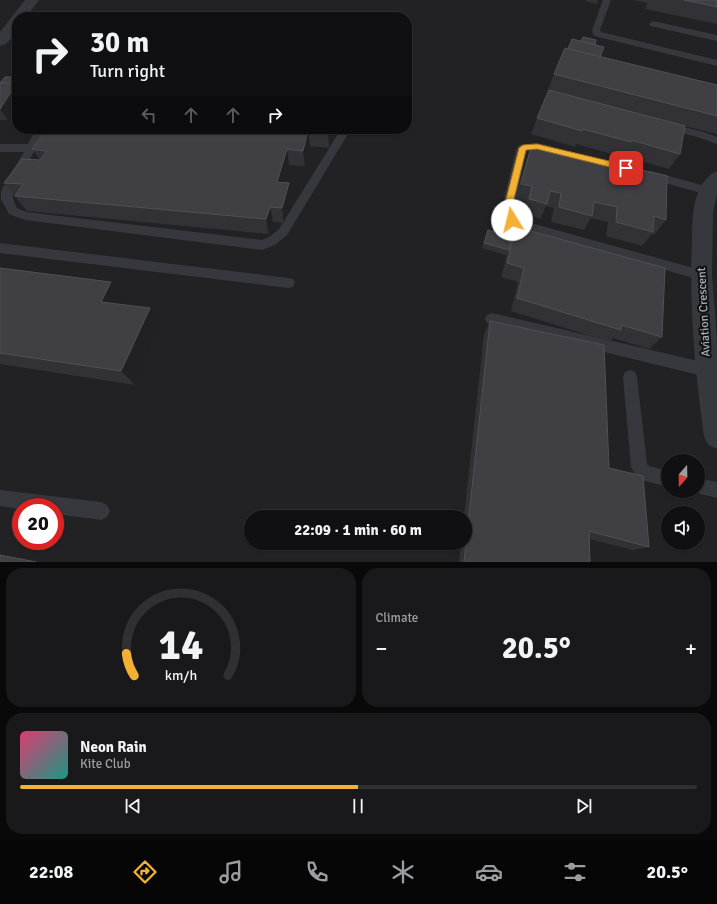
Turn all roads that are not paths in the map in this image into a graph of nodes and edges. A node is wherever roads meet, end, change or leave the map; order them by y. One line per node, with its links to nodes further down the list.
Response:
1 (32, 0): 3 (street)
2 (607, 0): 8 (lane)
3 (23, 12)
4 (653, 24): 6 (lane)
5 (12, 26): 7 (street)
6 (717, 38)
7 (0, 42)
8 (717, 63)
9 (661, 124): 12 (lane)
10 (38, 134): 14 (lane)
11 (343, 134): 14 (lane)
12 (717, 141)
13 (0, 148): 14 (lane)
14 (30, 148)
15 (560, 152): 19 (lane)
16 (643, 172): 17 (lane)
17 (711, 202): 19 (street, Aviation Crescent)
18 (0, 248): 20 (lane)
19 (701, 275): 22 (street, Aviation Crescent)
20 (288, 283)
21 (492, 319): 22 (lane)
22 (707, 370): 24 (street, Aviation Crescent)
23 (630, 377): 25 (lane)
24 (717, 436)
25 (661, 477)
26 (705, 487): 27 (lane)
27 (717, 490)
28 (0, 498): 29 (lane)
29 (101, 511)

